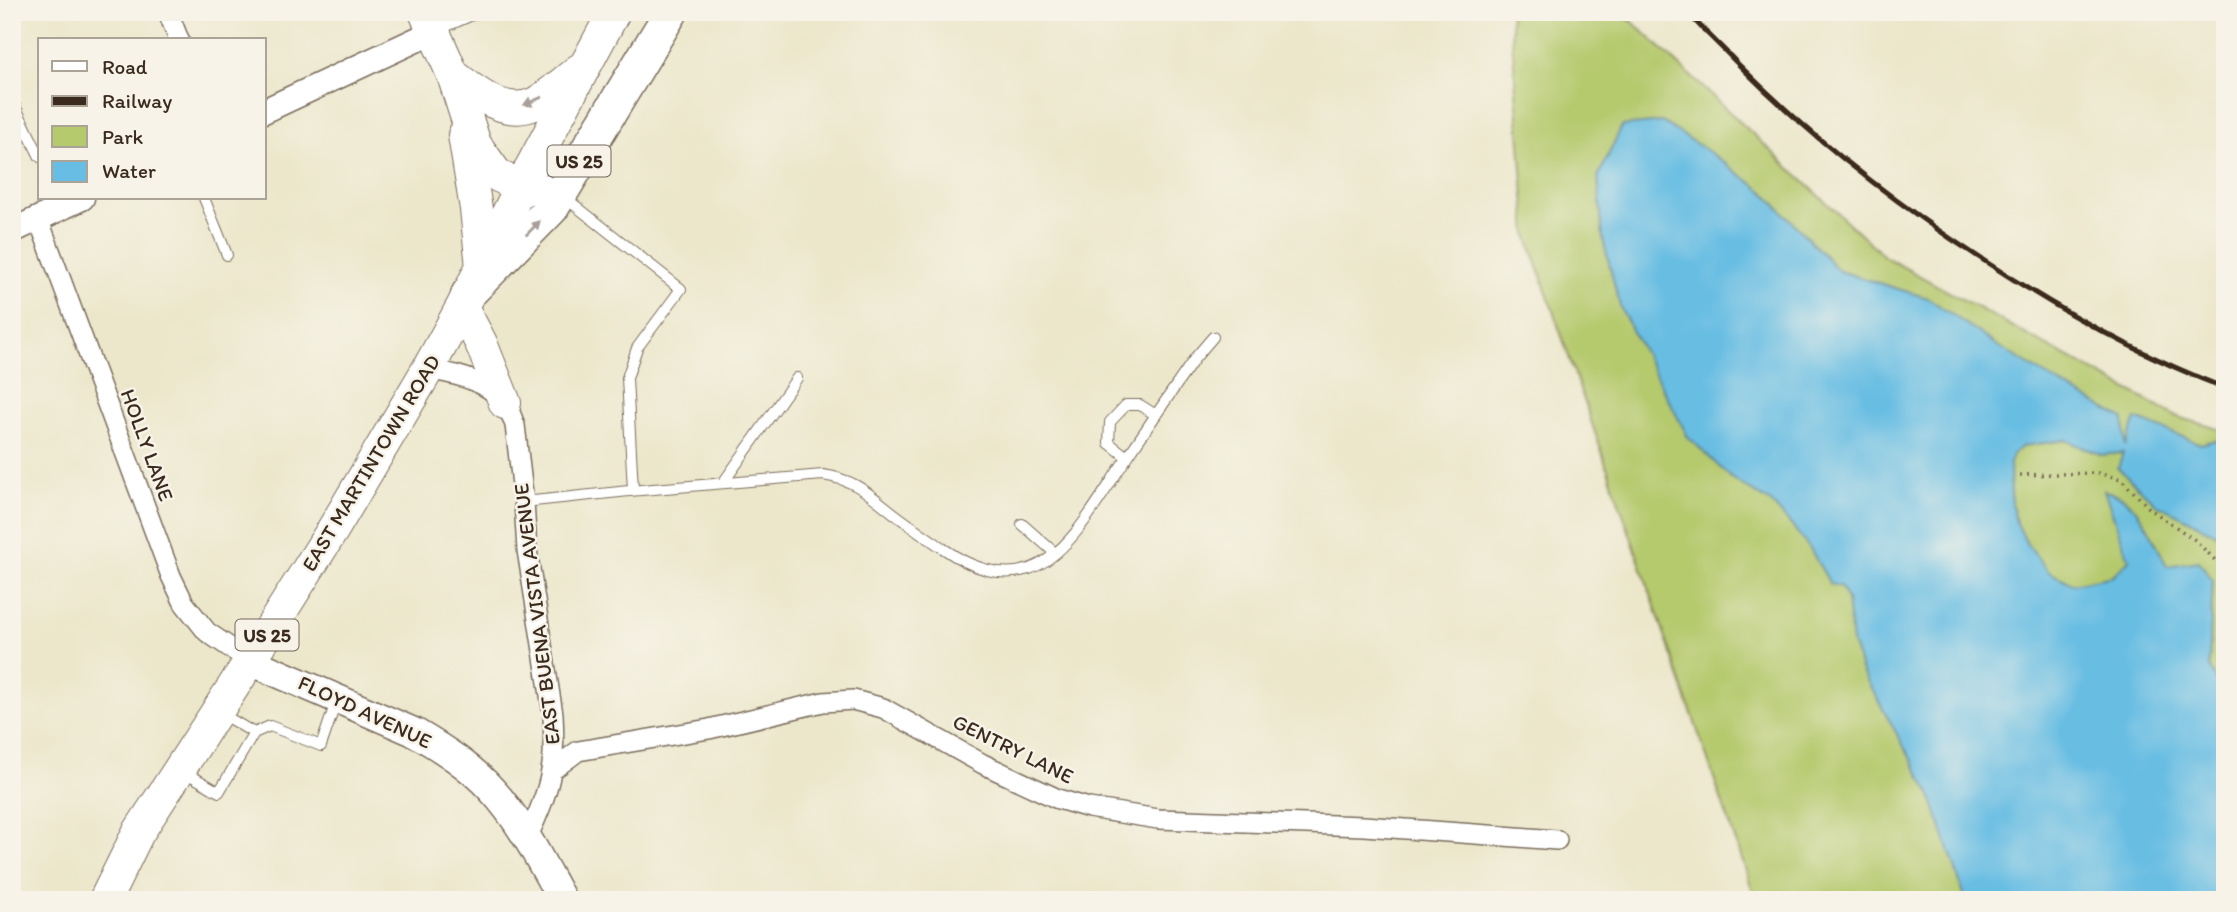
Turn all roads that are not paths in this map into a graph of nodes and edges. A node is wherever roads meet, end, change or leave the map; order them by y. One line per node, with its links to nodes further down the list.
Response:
1 (168, 12): 6 (street)
2 (479, 12): 5 (lane)
3 (614, 12): 7 (main road, EAST MARTINTOWN ROAD / US 25)
4 (671, 12): 13 (highway, US 25)
5 (430, 22): 8 (main road); 10 (street)
6 (178, 38)
7 (588, 63): 8 (main road, one-way to 8); 12 (main road, EAST MARTINTOWN ROAD / US 25)
8 (453, 75): 12 (main road); 19 (main road)
9 (12, 100): 11 (lane)
10 (266, 110)
11 (38, 153)
12 (521, 186): 13 (main road); 19 (main road, EAST MARTINTOWN ROAD / US 25)
13 (560, 194): 19 (highway, US 25, one-way to 13); 27 (lane)
14 (205, 200): 18 (lane)
15 (69, 201): 16 (street)
16 (38, 218): 17 (street); 31 (street, HOLLY LANE)
17 (12, 231)
18 (227, 255)
19 (471, 289): 21 (main road, EAST MARTINTOWN ROAD / US 25); 23 (main road)
20 (1213, 337): 24 (lane)
21 (428, 369): 23 (street); 31 (main road, EAST MARTINTOWN ROAD / US 25)
22 (797, 378): 26 (lane)
23 (505, 403): 28 (street, EAST BUENA VISTA AVENUE)
24 (1156, 415): 25 (lane); 25 (lane)
25 (1127, 457): 30 (lane)
26 (723, 483): 27 (lane); 30 (lane)
27 (633, 490): 28 (lane)
28 (524, 502): 36 (street, EAST BUENA VISTA AVENUE)
29 (1022, 524): 30 (lane)
30 (1055, 553)
31 (250, 661): 32 (main road, FLOYD AVENUE); 33 (main road, EAST MARTINTOWN ROAD / US 25)
32 (338, 698): 34 (lane); 37 (main road, FLOYD AVENUE)
33 (218, 711): 34 (lane); 35 (main road, EAST MARTINTOWN ROAD / US 25)
34 (254, 733): 35 (lane)
35 (180, 768): 39 (main road, EAST MARTINTOWN ROAD / US 25)
36 (551, 771): 37 (street, EAST BUENA VISTA AVENUE); 38 (street, GENTRY LANE)
37 (527, 838): 40 (main road)
38 (1557, 840)
39 (105, 900)
40 (562, 900)

